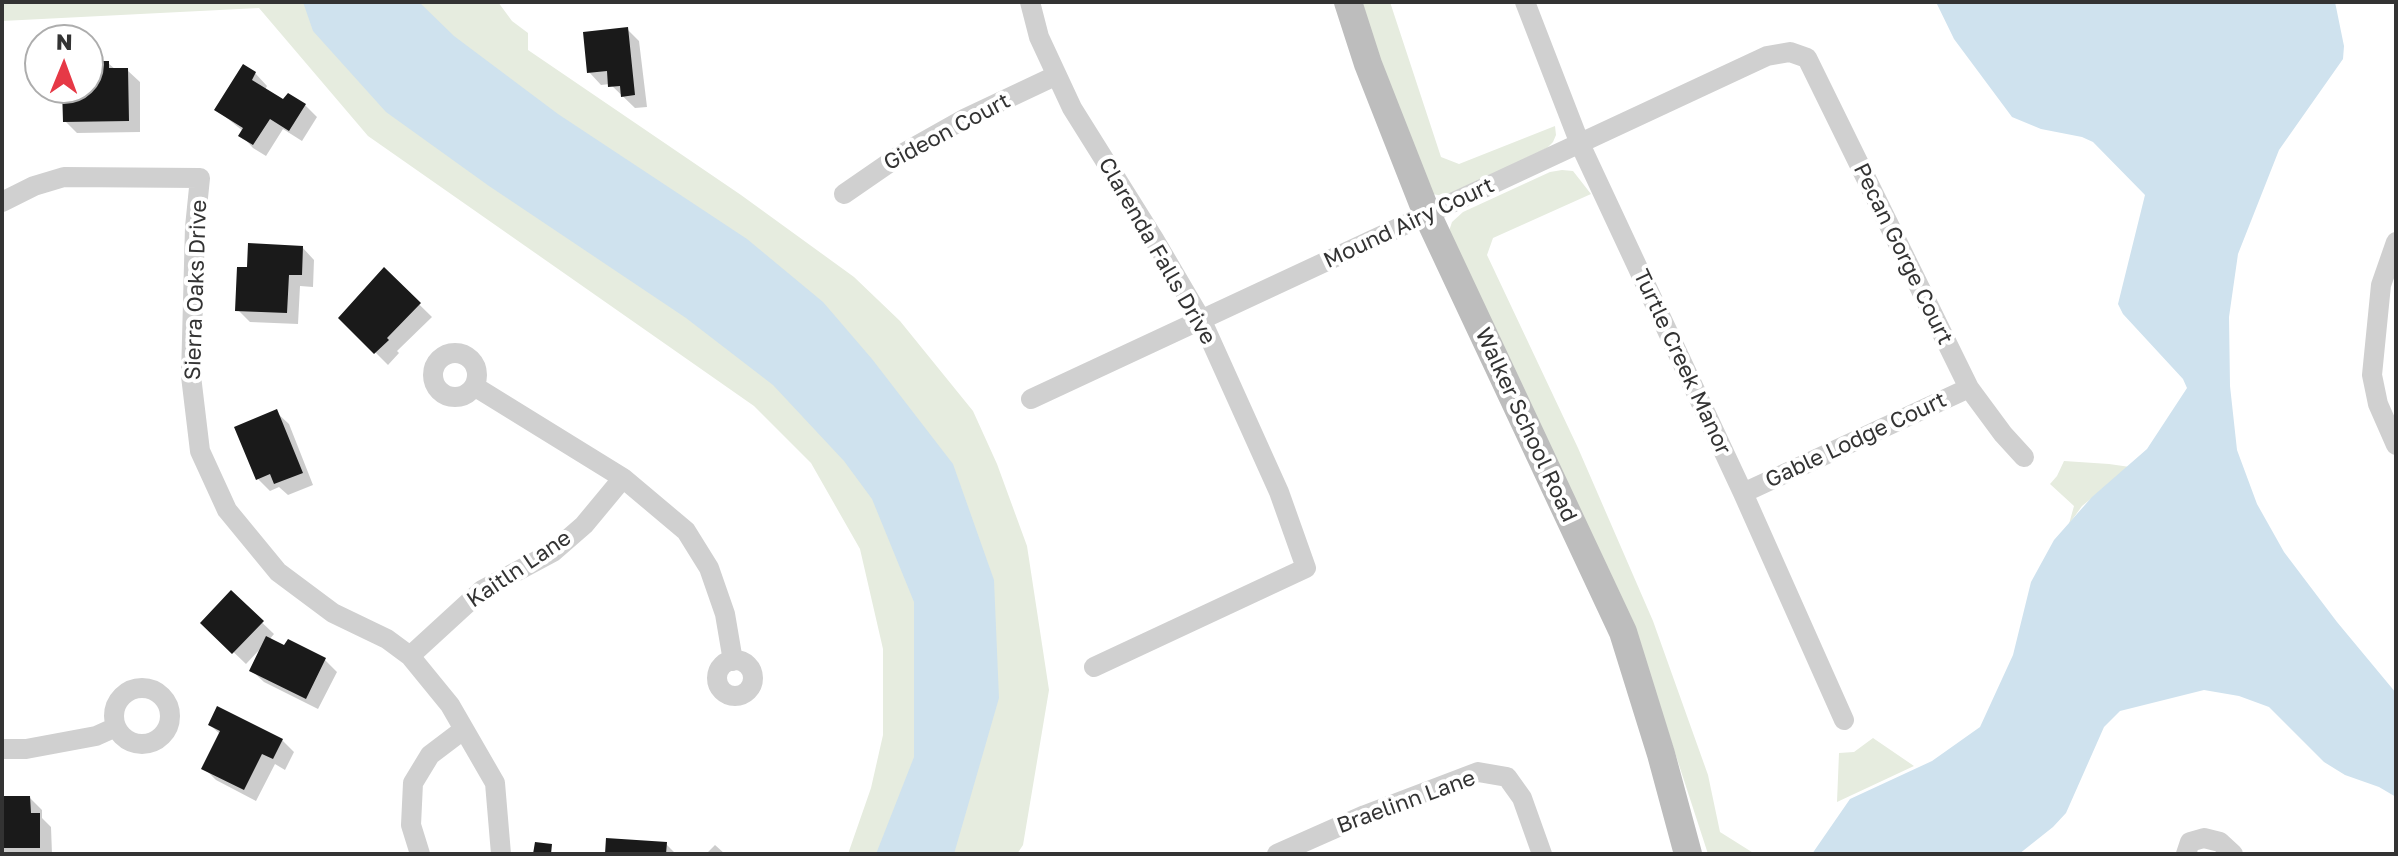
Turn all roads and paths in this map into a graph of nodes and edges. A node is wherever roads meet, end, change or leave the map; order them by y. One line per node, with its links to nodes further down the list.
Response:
1 (1030, 2): 5 (street, Clarenda Falls Drive)
2 (1348, 2): 9 (street, Walker School Road)
3 (1525, 2): 6 (street, Turtle Creek Manor)
4 (1790, 52): 6 (street, Mound Airy Court); 13 (street, Pecan Gorge Court)
5 (1055, 76): 7 (street, Gideon Court); 11 (street, Clarenda Falls Drive)
6 (1580, 144): 9 (street, Mound Airy Court); 18 (street, Turtle Creek Manor)
7 (844, 194)
8 (2, 202): 19 (street, Sierra Oaks Drive)
9 (1427, 214): 11 (street, Mound Airy Court); 30 (street, Walker School Road)
10 (2396, 242): 15 (street)
11 (1202, 321): 14 (street, Mound Airy Court); 21 (street, Clarenda Falls Drive)
12 (474, 386): 17 (street)
13 (1969, 388): 16 (street, Pecan Gorge Court); 18 (street, Gable Lodge Court)
14 (1031, 399)
15 (2396, 445)
16 (2024, 457)
17 (623, 478): 19 (street, Kaitln Lane); 20 (street)
18 (1743, 493): 22 (street, Turtle Creek Manor)
19 (410, 656): 24 (street, Sierra Oaks Drive)
20 (733, 661)
21 (1094, 667)
22 (1844, 720)
23 (116, 727): 25 (street)
24 (463, 730): 27 (street); 28 (street, Sierra Oaks Drive)
25 (2, 749)
26 (1281, 853): 29 (street, Braelinn Lane)
27 (420, 854)
28 (501, 854)
29 (1542, 854)
30 (1688, 854)
31 (2186, 854): 32 (street)
32 (2233, 854)

